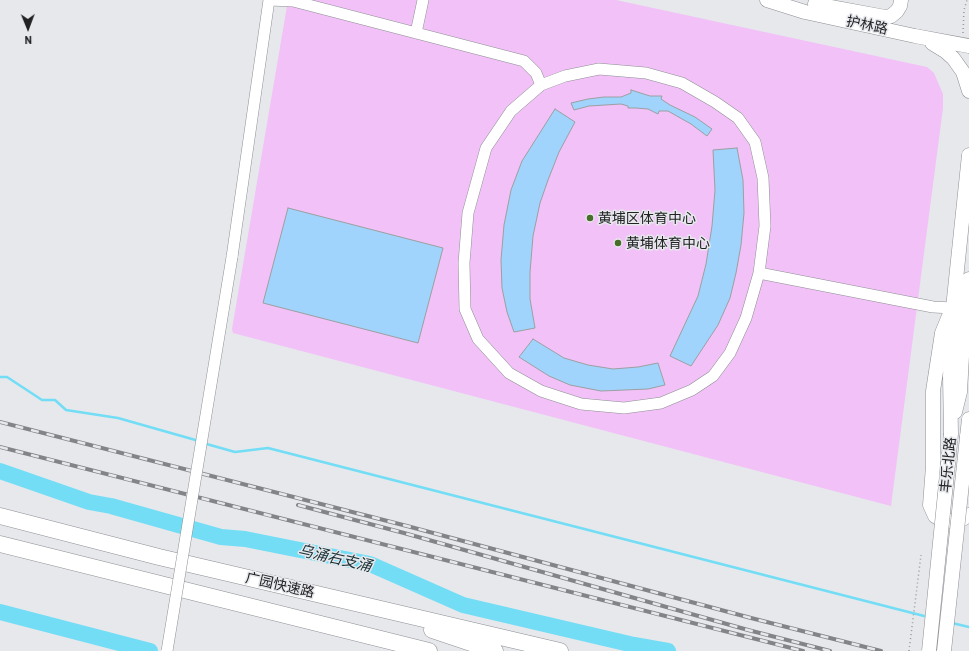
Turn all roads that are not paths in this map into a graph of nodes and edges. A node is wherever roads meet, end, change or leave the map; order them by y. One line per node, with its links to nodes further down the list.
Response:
1 (269, 0): 5 (street); 22 (street, bridge)
2 (423, 0): 5 (street)
3 (902, 0): 4 (main road)
4 (770, 1): 6 (main road, 护林路)
5 (416, 33): 8 (street)
6 (915, 36): 7 (main road, 护林路); 9 (main road)
7 (965, 46)
8 (541, 85): 11 (street); 11 (street)
9 (969, 91)
10 (969, 155): 13 (main road)
11 (759, 273): 13 (street)
12 (969, 280): 15 (main road, 丰乐北路)
13 (953, 308): 15 (main road); 17 (main road)
14 (969, 419): 16 (main road, 丰乐北路)
15 (951, 434): 27 (main road, 丰乐北路, bridge)
16 (968, 434): 28 (main road, 丰乐北路, bridge)
17 (969, 515)
18 (0, 516): 20 (highway, 广园快速路)
19 (0, 544): 21 (highway, 广园快速路)
20 (345, 600): 25 (highway); 26 (highway, 广园快速路)
21 (360, 634): 23 (highway); 24 (highway, 广园快速路)
22 (167, 651)
23 (386, 651)
24 (428, 651)
25 (495, 651)
26 (560, 651)
27 (929, 651)
28 (944, 651)

